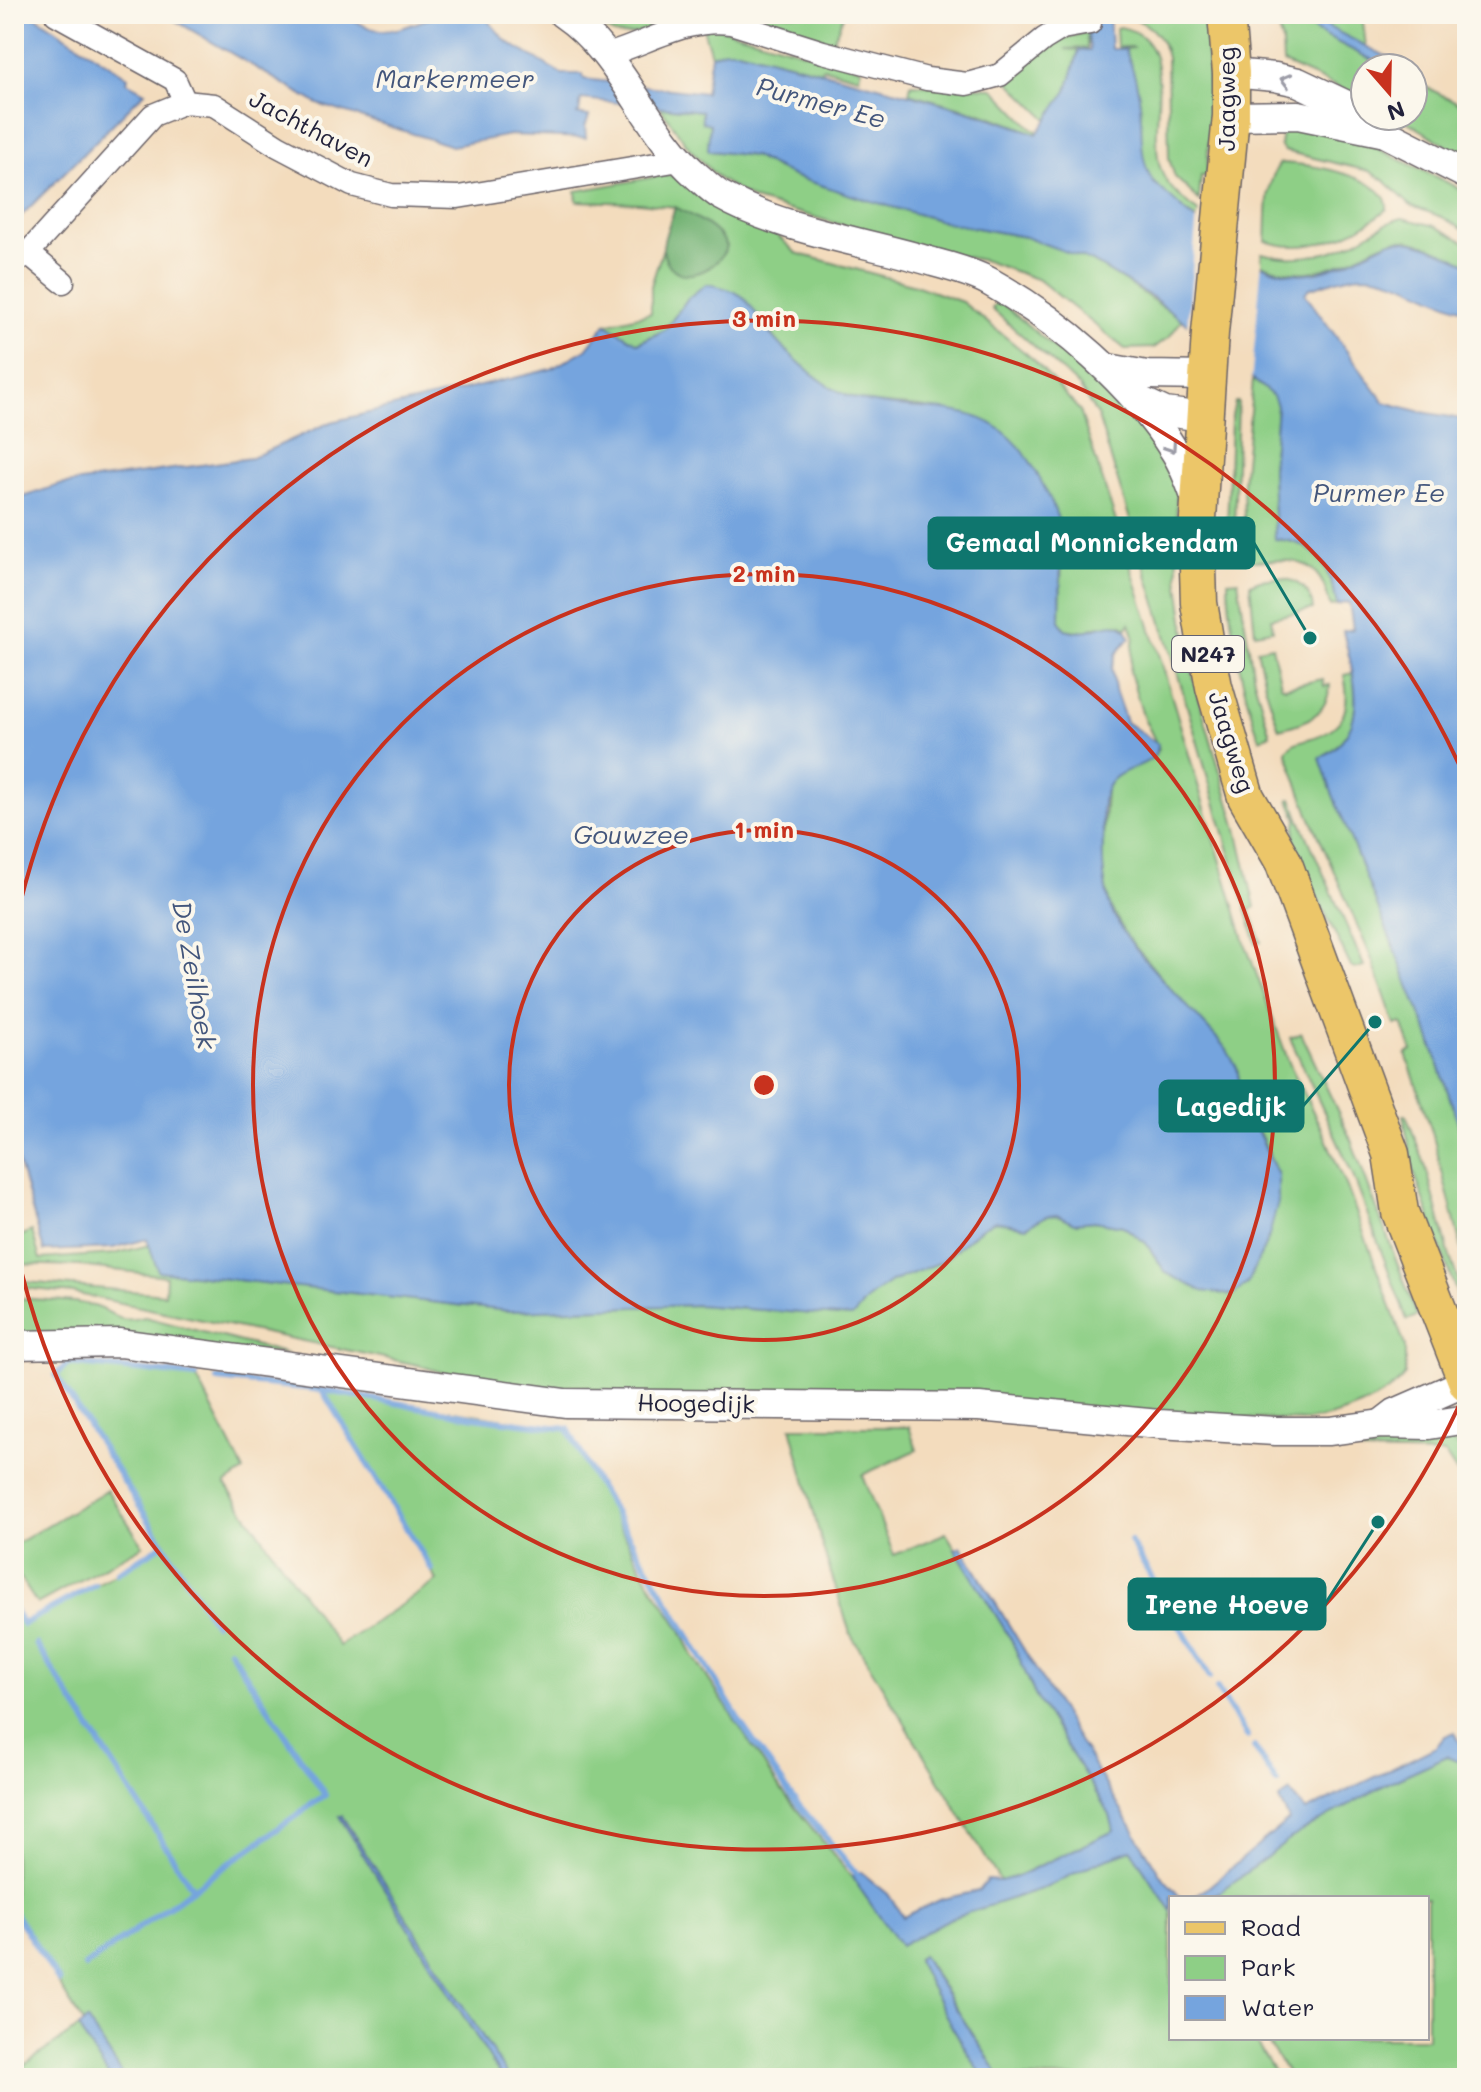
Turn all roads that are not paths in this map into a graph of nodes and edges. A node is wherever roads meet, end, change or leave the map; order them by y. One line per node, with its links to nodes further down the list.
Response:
1 (56, 14): 7 (street)
2 (563, 14): 5 (street)
3 (1226, 14): 6 (main road, Jaagweg / N247)
4 (1090, 23): 5 (street)
5 (607, 55): 12 (street)
6 (1231, 73): 8 (street, one-way to 6); 9 (main road, Jaagweg / N247)
7 (185, 102): 12 (street, Jachthaven); 14 (street)
8 (1349, 106)
9 (1231, 116): 10 (street); 17 (main road, Jaagweg / N247)
10 (1349, 125)
11 (1383, 132): 13 (street)
12 (680, 160): 16 (street)
13 (1467, 175)
14 (21, 258): 15 (street)
15 (63, 282)
16 (1108, 368): 17 (street); 18 (street)
17 (1208, 368): 19 (main road, Jaagweg / N247)
18 (1130, 394): 19 (street); 20 (street, one-way to 20)
19 (1204, 417): 20 (main road, Jaagweg / N247)
20 (1199, 507): 22 (main road, Jaagweg / N247)
21 (14, 1345): 24 (street, Hoogedijk)
22 (1467, 1382): 24 (street, Hoogedijk)
23 (1467, 1419): 24 (street, Hoogedijk)
24 (1381, 1424)

